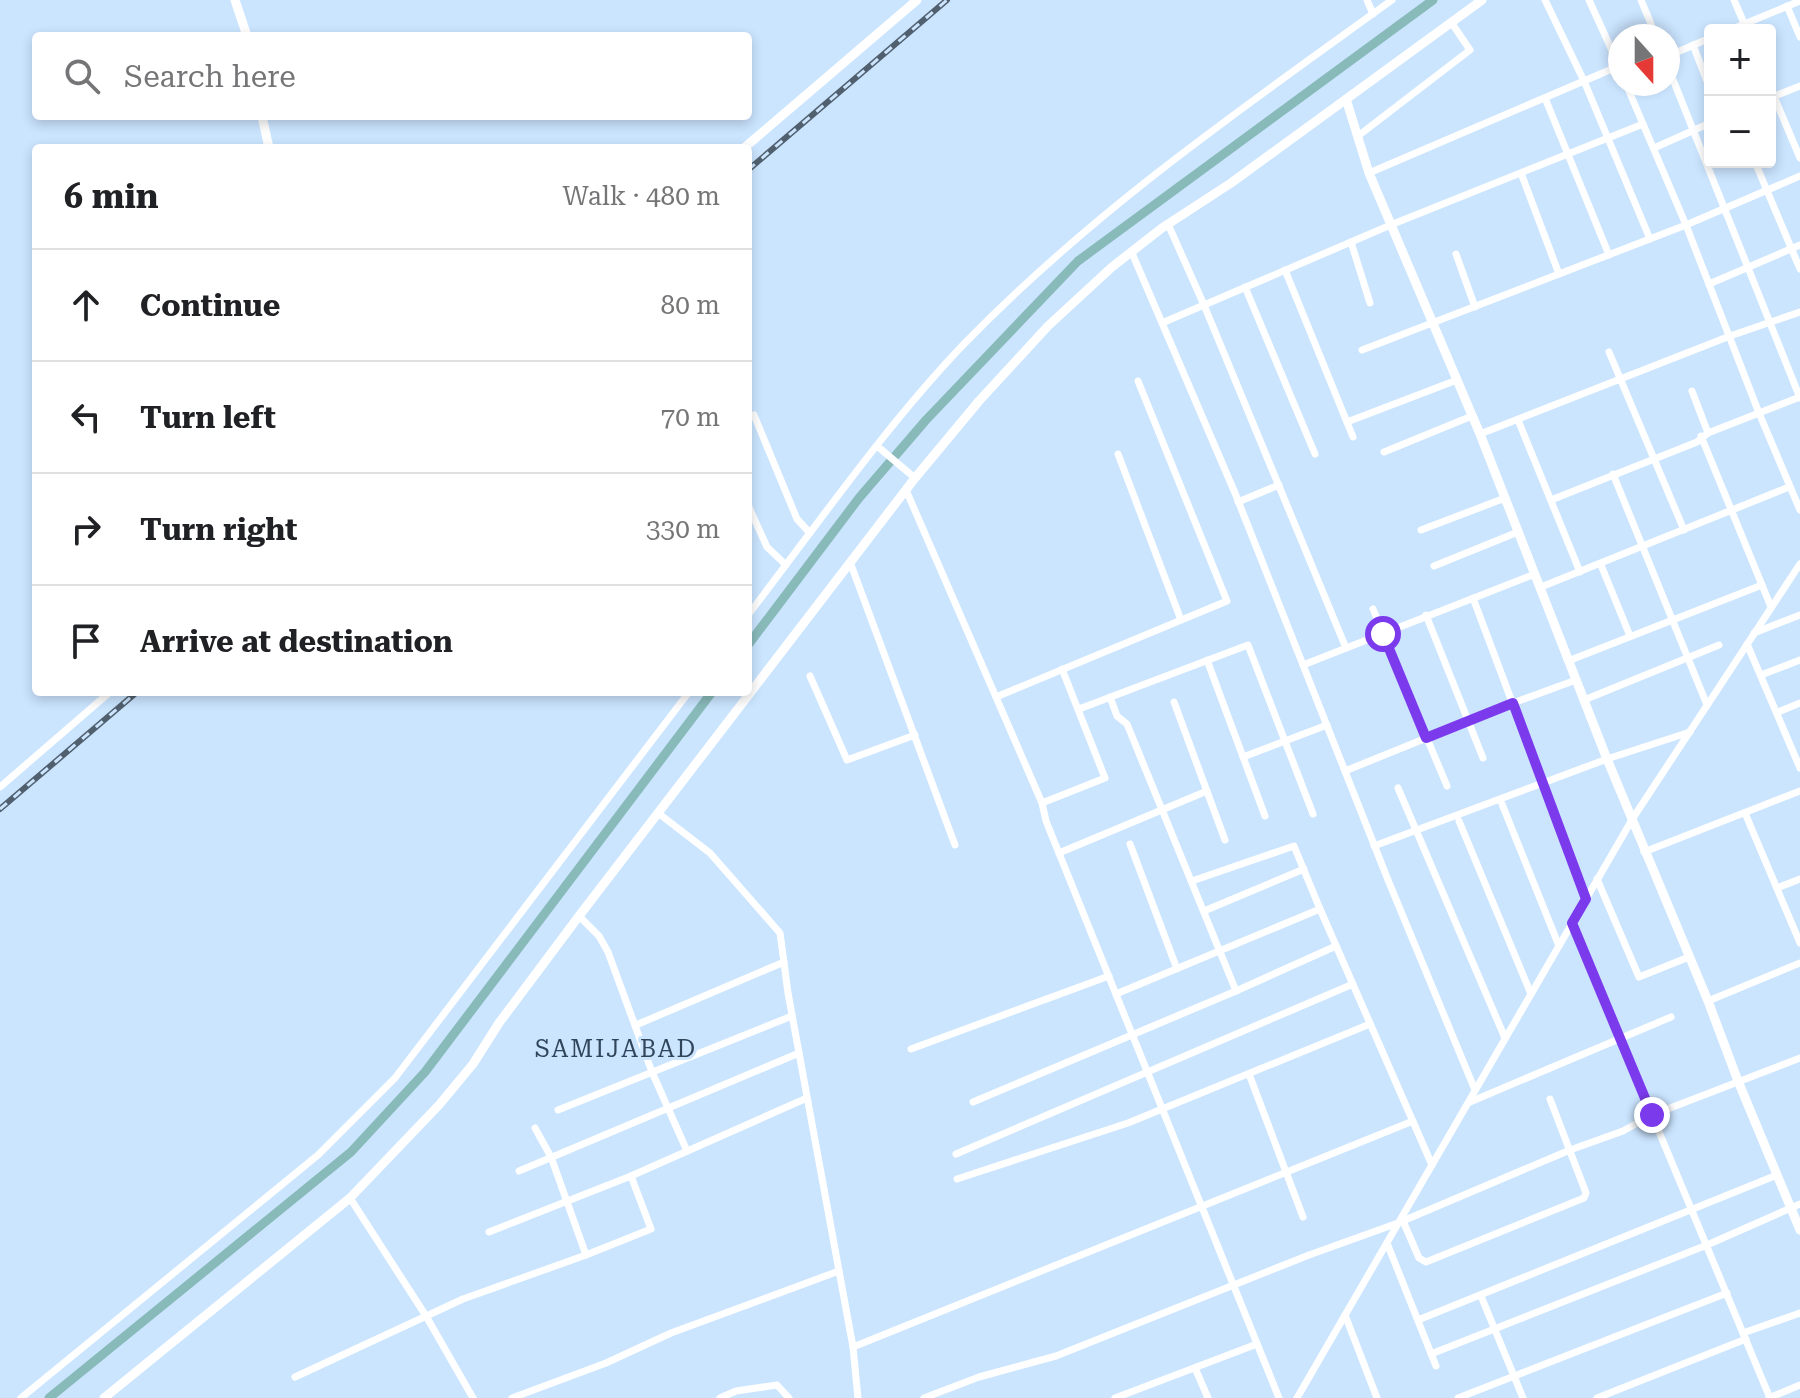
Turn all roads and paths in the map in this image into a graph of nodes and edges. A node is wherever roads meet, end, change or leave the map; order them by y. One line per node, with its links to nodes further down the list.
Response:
1 (235, 0): 17 (street)
2 (917, 0): 40 (street)
3 (1367, 0): 12 (street)
4 (1392, 0): 12 (street)
5 (1482, 0): 13 (street)
6 (1545, 0): 25 (street)
7 (1589, 0): 20 (street)
8 (1641, 0): 14 (street)
9 (1734, 0): 15 (street)
10 (1800, 1): 11 (street)
11 (1787, 6): 16 (street); 18 (street)
12 (1373, 14): 89 (street)
13 (1451, 22): 31 (street); 37 (street)
14 (1651, 24)
15 (1745, 24)
16 (1752, 24)
17 (246, 32)
18 (1800, 37)
19 (1704, 40): 21 (street)
20 (1608, 43)
21 (1693, 45): 22 (street); 24 (street)
22 (1680, 51)
23 (1608, 72): 25 (street)
24 (1704, 73)
25 (1584, 81): 30 (street); 38 (street)
26 (1800, 86): 29 (street)
27 (1631, 96): 34 (street)
28 (1679, 96): 36 (street)
29 (1775, 96)
30 (1545, 98): 42 (street); 45 (street)
31 (1346, 99): 37 (street); 50 (street)
32 (1776, 106): 43 (street)
33 (263, 120): 39 (street)
34 (1643, 124): 38 (street); 41 (street)
35 (1704, 126): 36 (street)
36 (1693, 131): 41 (street); 49 (street)
37 (1358, 136): 45 (street)
38 (1608, 138): 42 (street); 53 (street)
39 (268, 144)
40 (749, 144)
41 (1654, 148): 52 (street)
42 (1568, 154): 46 (street); 59 (street)
43 (1800, 158)
44 (1758, 168): 48 (street)
45 (1369, 173): 51 (street)
46 (1521, 173): 51 (street); 63 (street)
47 (1800, 176): 48 (street)
48 (1767, 190): 49 (street); 56 (street)
49 (1724, 209): 52 (street); 60 (street)
50 (1168, 224): 57 (street); 67 (street)
51 (1393, 224): 54 (street); 72 (street)
52 (1686, 225): 53 (street); 64 (street)
53 (1650, 239): 59 (street)
54 (1351, 242): 62 (street); 66 (street)
55 (1800, 245): 56 (street)
56 (1791, 249): 60 (street); 61 (street)
57 (1132, 253): 71 (street); 95 (street)
58 (1456, 254): 68 (street)
59 (1609, 255): 63 (street)
60 (1749, 267): 64 (street); 70 (street)
61 (1800, 269)
62 (1285, 270): 65 (street); 85 (street)
63 (1559, 274): 68 (street)
64 (1709, 284): 73 (street)
65 (1245, 287): 67 (street); 92 (street)
66 (1370, 303)
67 (1204, 305): 71 (street); 96 (street)
68 (1475, 307): 72 (street)
69 (1800, 312): 70 (street)
70 (1769, 322): 73 (street); 80 (street)
71 (1162, 323): 101 (street)
72 (1434, 324): 74 (street); 76 (street)
73 (1730, 336): 77 (street); 81 (street)
74 (1362, 350)
75 (1609, 352): 77 (street)
76 (1457, 380): 83 (street); 85 (street)
77 (1621, 380): 84 (street); 93 (street)
78 (1138, 381): 125 (street)
79 (1692, 391): 87 (street)
80 (1800, 398): 81 (street)
81 (1759, 413): 87 (street); 97 (street)
82 (754, 415): 108 (street)
83 (1472, 416): 86 (street); 90 (street)
84 (1518, 420): 86 (street); 100 (street)
85 (1347, 422): 88 (street)
86 (1480, 434): 99 (street)
87 (1705, 434): 93 (street); 103 (street)
88 (1353, 437)
89 (879, 447): 95 (street); 108 (street)
90 (1384, 452)
91 (1118, 454): 125 (street)
92 (1315, 454)
93 (1655, 458): 94 (street); 106 (street)
94 (1613, 474): 100 (street); 109 (street)
95 (915, 478): 98 (street)
96 (1279, 485): 101 (street); 132 (street)
97 (1789, 487): 102 (street); 103 (street)
98 (906, 490): 110 (street); 146 (street)
99 (1505, 498): 105 (street); 107 (street)
100 (1551, 500): 115 (street)
101 (1238, 502): 137 (street)
102 (1800, 510)
103 (1732, 511): 106 (street); 117 (street)
104 (752, 514): 112 (street)
105 (1421, 530)
106 (1684, 530): 109 (street)
107 (1518, 532): 114 (street); 116 (street)
108 (810, 533): 112 (street)
109 (1643, 547): 113 (street); 126 (street)
110 (850, 562): 142 (street); 158 (street)
111 (1800, 564): 120 (street)
112 (786, 565): 121 (street)
113 (1601, 565): 115 (street); 129 (street)
114 (1434, 566)
115 (1580, 572): 118 (street)
116 (1535, 574): 118 (street); 119 (street)
117 (1762, 585): 120 (street); 126 (street)
118 (1541, 587): 136 (street)
119 (1473, 598): 123 (street); 150 (street)
120 (1771, 607): 128 (street)
121 (752, 608)
122 (1373, 609): 127 (street)
123 (1425, 614): 127 (street); 155 (street)
124 (1800, 615): 128 (street)
125 (1181, 620): 138 (street)
126 (1672, 620): 129 (street); 133 (street)
127 (1383, 634): 132 (street); 159 (street)
128 (1753, 634): 130 (street)
129 (1630, 636): 136 (street)
130 (1747, 644): 139 (street); 152 (street)
131 (1719, 645): 133 (street)
132 (1346, 648): 137 (street)
133 (1688, 658): 148 (street); 152 (street)
134 (1207, 660): 147 (street); 160 (street); 161 (street)
135 (1800, 660): 139 (street)
136 (1568, 661): 141 (street)
137 (1303, 665): 156 (street)
138 (1062, 669): 146 (street); 153 (street)
139 (1761, 675): 154 (street)
140 (810, 676): 158 (street)
141 (1576, 680): 148 (street); 150 (street)
142 (752, 690)
143 (105, 696): 168 (street)
144 (686, 696): 278 (street)
145 (747, 696): 175 (street)
146 (996, 697): 172 (street)
147 (1110, 697): 153 (street); 174 (street)
148 (1584, 700): 163 (street)
149 (1174, 702): 170 (street)
150 (1513, 703): 155 (street); 166 (street)
151 (1800, 703): 154 (street)
152 (1707, 705): 157 (street)
153 (1079, 709): 172 (street)
154 (1778, 712): 164 (street)
155 (1468, 720): 159 (street); 162 (street)
156 (1327, 725): 160 (street); 165 (street)
157 (1690, 732): 163 (street); 179 (street)
158 (915, 735): 184 (street)
159 (1426, 738): 165 (street); 167 (street)
160 (1284, 742): 161 (street); 177 (street)
161 (1243, 757): 178 (street)
162 (1483, 758)
163 (1607, 759): 166 (street); 179 (street)
164 (1800, 768)
165 (1345, 771): 185 (street)
166 (1542, 783): 181 (street); 193 (street)
167 (1447, 786)
168 (0, 787)
169 (1398, 788): 181 (street)
170 (1207, 791): 174 (street); 182 (street)
171 (1800, 791): 176 (street)
172 (1042, 803): 187 (street)
173 (1502, 804): 200 (street)
174 (1162, 809): 187 (street); 191 (street)
175 (658, 813): 196 (street); 203 (street)
176 (1745, 813): 186 (street); 192 (street)
177 (1313, 814)
178 (1265, 816)
179 (1633, 818): 186 (street); 189 (street)
180 (1459, 821): 210 (street)
181 (1416, 830): 185 (street); 217 (street)
182 (1225, 840)
183 (1130, 844): 205 (street)
184 (955, 845)
185 (1374, 846): 226 (street)
186 (1644, 852): 202 (street)
187 (1059, 853): 206 (street)
188 (1304, 869): 191 (street); 194 (street); 195 (street)
189 (1597, 879): 193 (street); 202 (street)
190 (1800, 879): 192 (street)
191 (1192, 881): 195 (street)
192 (1777, 888): 198 (street)
193 (1586, 899): 197 (street)
194 (1320, 909): 199 (street); 201 (street)
195 (1204, 911): 201 (street)
196 (579, 916): 215 (street); 247 (street)
197 (1572, 923): 200 (street); 218 (street)
198 (1800, 943)
199 (1336, 946): 207 (street); 208 (street)
200 (1559, 946): 210 (street)
201 (1220, 951): 205 (street); 208 (street)
202 (1689, 957): 211 (street)
203 (784, 962): 212 (street); 215 (street)
204 (1800, 963): 211 (street)
205 (1177, 969): 209 (street)
206 (1109, 976): 209 (street); 219 (street)
207 (1353, 984): 214 (street); 223 (street)
208 (1236, 991): 216 (street)
209 (1116, 994): 216 (street)
210 (1531, 994): 217 (street)
211 (1708, 1001): 225 (street)
212 (792, 1016): 220 (street); 222 (street)
213 (1671, 1017): 218 (street)
214 (1370, 1024): 224 (street); 235 (street)
215 (636, 1025): 222 (street)
216 (1133, 1035): 223 (street); 229 (street)
217 (1505, 1038): 226 (street)
218 (1620, 1038): 230 (street); 234 (street)
219 (911, 1049)
220 (799, 1053): 227 (street); 231 (street)
221 (1800, 1058): 225 (street)
222 (652, 1072): 231 (street); 233 (street)
223 (1148, 1072): 232 (street); 239 (street)
224 (1249, 1074): 232 (street); 243 (street)
225 (1738, 1081): 234 (street); 244 (street)
226 (1475, 1090): 230 (street)
227 (807, 1098): 238 (street); 259 (street)
228 (1550, 1099): 237 (street)
229 (973, 1102)
230 (1468, 1102): 241 (street)
231 (668, 1108): 238 (street); 240 (street)
232 (1162, 1109): 246 (street); 249 (street)
233 (558, 1110)
234 (1652, 1115): 237 (street); 251 (street)
235 (1413, 1121): 241 (street); 243 (street)
236 (535, 1128): 240 (street)
237 (1570, 1150): 253 (street); 253 (street)
238 (687, 1151): 245 (street)
239 (956, 1154)
240 (551, 1157): 242 (street); 248 (street)
241 (1432, 1165): 253 (street)
242 (519, 1171)
243 (1286, 1172): 249 (street); 252 (street)
244 (1777, 1175): 250 (street); 251 (street)
245 (631, 1176): 248 (street); 258 (street)
246 (957, 1179)
247 (350, 1198): 265 (street); 277 (street)
248 (567, 1202): 255 (street); 258 (street)
249 (1201, 1206): 260 (street); 270 (street)
250 (1795, 1206): 254 (street); 257 (street)
251 (1692, 1209): 257 (street); 262 (street)
252 (1303, 1217)
253 (1401, 1222): 256 (street); 260 (street)
254 (1800, 1230)
255 (489, 1232)
256 (1387, 1243): 264 (street); 266 (street)
257 (1707, 1245): 261 (street); 267 (street)
258 (586, 1255): 265 (street)
259 (839, 1271): 270 (street); 280 (street)
260 (1233, 1285): 269 (street); 284 (street)
261 (1727, 1293): 268 (street); 274 (street)
262 (1481, 1296): 266 (street); 267 (street)
263 (1800, 1313): 268 (street)
264 (1345, 1315): 288 (street); 289 (street)
265 (426, 1316): 275 (street); 279 (street)
266 (1418, 1320): 271 (street)
267 (1495, 1328): 271 (street); 274 (street)
268 (1744, 1336): 292 (street); 293 (street)
269 (1257, 1344): 273 (street); 287 (street)
270 (853, 1347): 283 (street)
271 (1431, 1354): 272 (street)
272 (1436, 1366)
273 (1195, 1368): 285 (street); 286 (street)
274 (1514, 1376): 290 (street); 291 (street)
275 (295, 1377)
276 (1800, 1385): 293 (street)
277 (107, 1397)
278 (21, 1398)
279 (473, 1398)
280 (512, 1398)
281 (720, 1398): 282 (street)
282 (789, 1398)
283 (858, 1398)
284 (924, 1398)
285 (1115, 1398)
286 (1208, 1398)
287 (1279, 1398)
288 (1297, 1398)
289 (1377, 1398)
290 (1458, 1398)
291 (1523, 1398)
292 (1597, 1398)
293 (1770, 1398)

